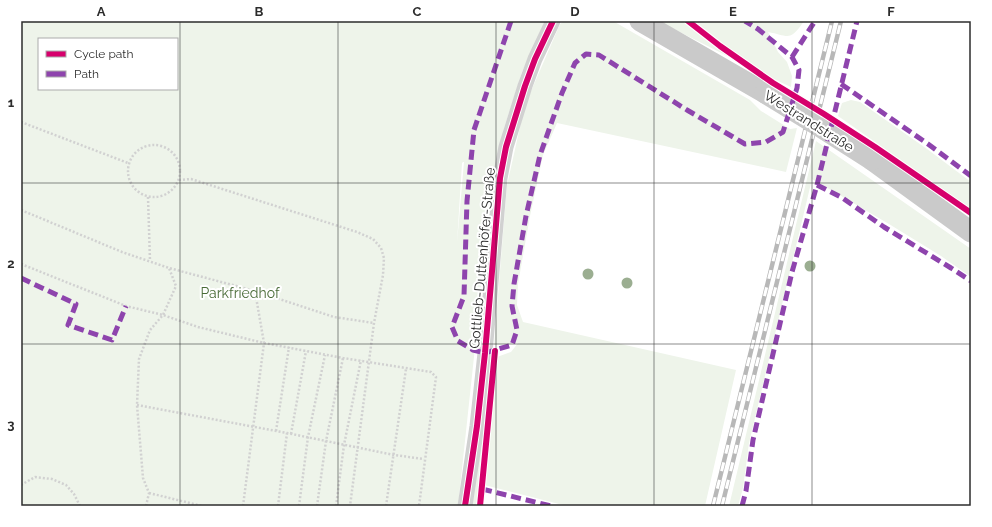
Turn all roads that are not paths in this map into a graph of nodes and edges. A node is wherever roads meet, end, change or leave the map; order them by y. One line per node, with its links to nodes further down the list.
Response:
1 (553, 21): 4 (street, Gottlieb-Duttenhöfer-Straße)
2 (640, 21): 3 (main road, Westrandstraße, bridge)
3 (971, 232)
4 (465, 506)

